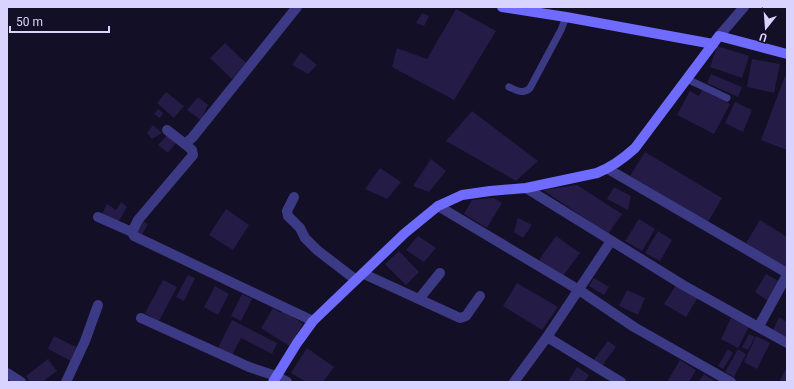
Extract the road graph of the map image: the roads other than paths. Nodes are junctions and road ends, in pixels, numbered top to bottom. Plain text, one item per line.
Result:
1 (297, 7) edge
2 (502, 7) edge
3 (744, 7) edge
4 (566, 17) junction
5 (719, 36) junction
6 (712, 44) junction
7 (787, 54) edge
8 (687, 79) junction
9 (509, 87) dead end
10 (727, 98) dead end
11 (167, 130) dead end
12 (185, 144) junction
13 (608, 169) junction
14 (526, 188) junction
15 (294, 197) dead end
16 (438, 206) junction
17 (98, 217) dead end
18 (132, 232) junction
19 (611, 241) junction
20 (440, 273) dead end
21 (787, 274) edge
22 (360, 277) junction
23 (579, 290) junction
24 (480, 296) dead end
25 (419, 298) junction
26 (98, 304) dead end
27 (141, 318) dead end
28 (314, 321) junction
29 (759, 326) junction
30 (547, 337) junction
31 (787, 343) edge
32 (7, 373) edge
33 (274, 379) edge
34 (21, 382) edge
35 (66, 382) edge
36 (287, 382) edge
37 (514, 382) edge
38 (621, 382) edge
39 (731, 382) edge

1 - 12 street
2 - 4 street
3 - 5 street
4 - 6 street
4 - 9 lane
5 - 6 street
5 - 7 street
6 - 8 street
8 - 10 lane
8 - 13 street
11 - 12 street
12 - 18 street
13 - 14 street
13 - 21 street
14 - 16 street
14 - 19 street
15 - 22 street
16 - 22 street
16 - 23 street
17 - 18 street
18 - 28 street
19 - 23 street
19 - 29 street
20 - 25 street
21 - 29 street
22 - 25 street
22 - 28 street
23 - 30 street
23 - 39 street
24 - 25 street
26 - 35 street
27 - 33 street
28 - 33 street
29 - 31 street
30 - 37 street
30 - 38 street
32 - 34 street
33 - 36 street

